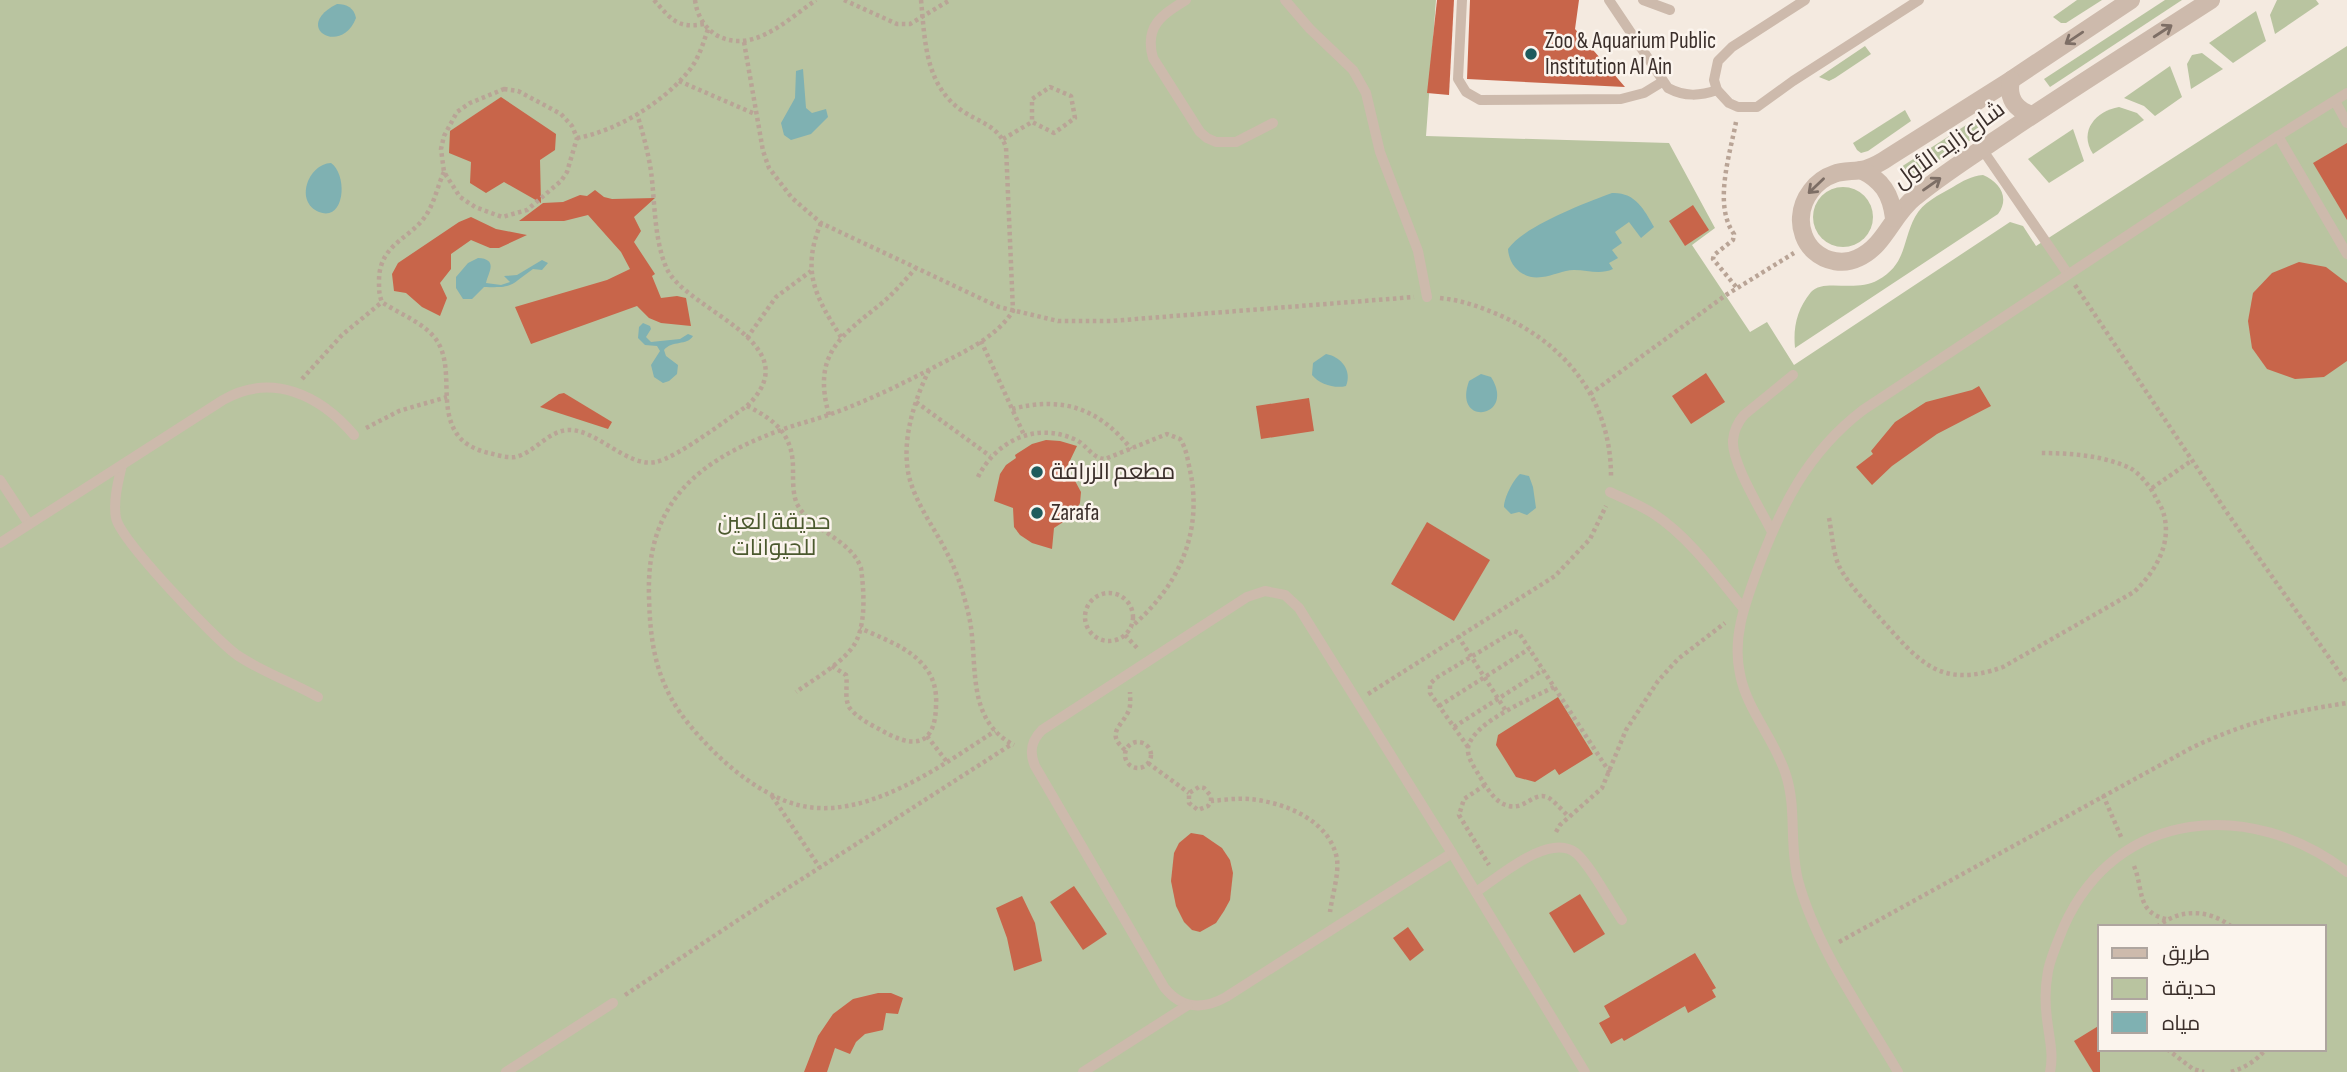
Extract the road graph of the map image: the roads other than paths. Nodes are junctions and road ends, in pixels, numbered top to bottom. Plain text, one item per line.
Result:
1 (1186, 0) edge
2 (1285, 0) edge
3 (1462, 0) edge
4 (1609, 0) edge
5 (1643, 0) edge
6 (1805, 0) edge
7 (1919, 0) edge
8 (2211, 0) edge
9 (2123, 3) edge
10 (1670, 10) dead end
11 (2011, 80) junction
12 (1662, 82) junction
13 (1717, 90) junction
14 (2347, 93) edge
15 (2335, 101) junction
16 (2032, 115) junction
17 (1273, 123) dead end
18 (2347, 123) edge
19 (2278, 136) junction
20 (1982, 149) junction
21 (1861, 170) junction
22 (1894, 218) junction
23 (2347, 254) edge
24 (2068, 274) junction
25 (1427, 297) road end
26 (1793, 375) dead end
27 (354, 435) road end
28 (122, 465) junction
29 (0, 480) edge
30 (1610, 492) road end
31 (29, 524) junction
32 (1772, 531) junction
33 (0, 542) edge
34 (1742, 612) junction
35 (318, 696) dead end
36 (1452, 853) junction
37 (2347, 872) edge
38 (1476, 892) junction
39 (1622, 920) dead end
40 (613, 1003) road end
41 (1188, 1005) junction
42 (506, 1072) edge
43 (1083, 1072) edge
44 (1585, 1072) edge
45 (1898, 1072) edge
46 (2050, 1072) edge

1 - 17 lane
2 - 25 lane
3 - 12 lane
4 - 12 lane
5 - 10 lane
6 - 13 lane
7 - 13 lane
16 -> 8 street, شارع زايد الأول
9 -> 11 street, شارع زايد الأول
11 - 16 street
11 - 21 street, شارع زايد الأول
12 - 13 lane
14 - 15 lane
15 - 18 lane
15 - 19 lane
16 - 20 street, شارع زايد الأول
19 - 23 lane
19 - 24 lane
22 -> 20 street, شارع زايد الأول
20 - 24 lane
21 - 22 street
21 -> 22 street, شارع زايد الأول
24 - 32 lane
26 - 32 lane
27 - 28 lane
28 - 31 lane
28 - 35 lane
29 - 31 lane
30 - 34 lane
31 - 33 lane
32 - 34 lane
34 - 45 lane
36 - 38 lane
36 - 41 lane
36 - 41 lane
37 - 46 lane
38 - 39 lane
38 - 44 lane
40 - 42 lane
41 - 43 lane

